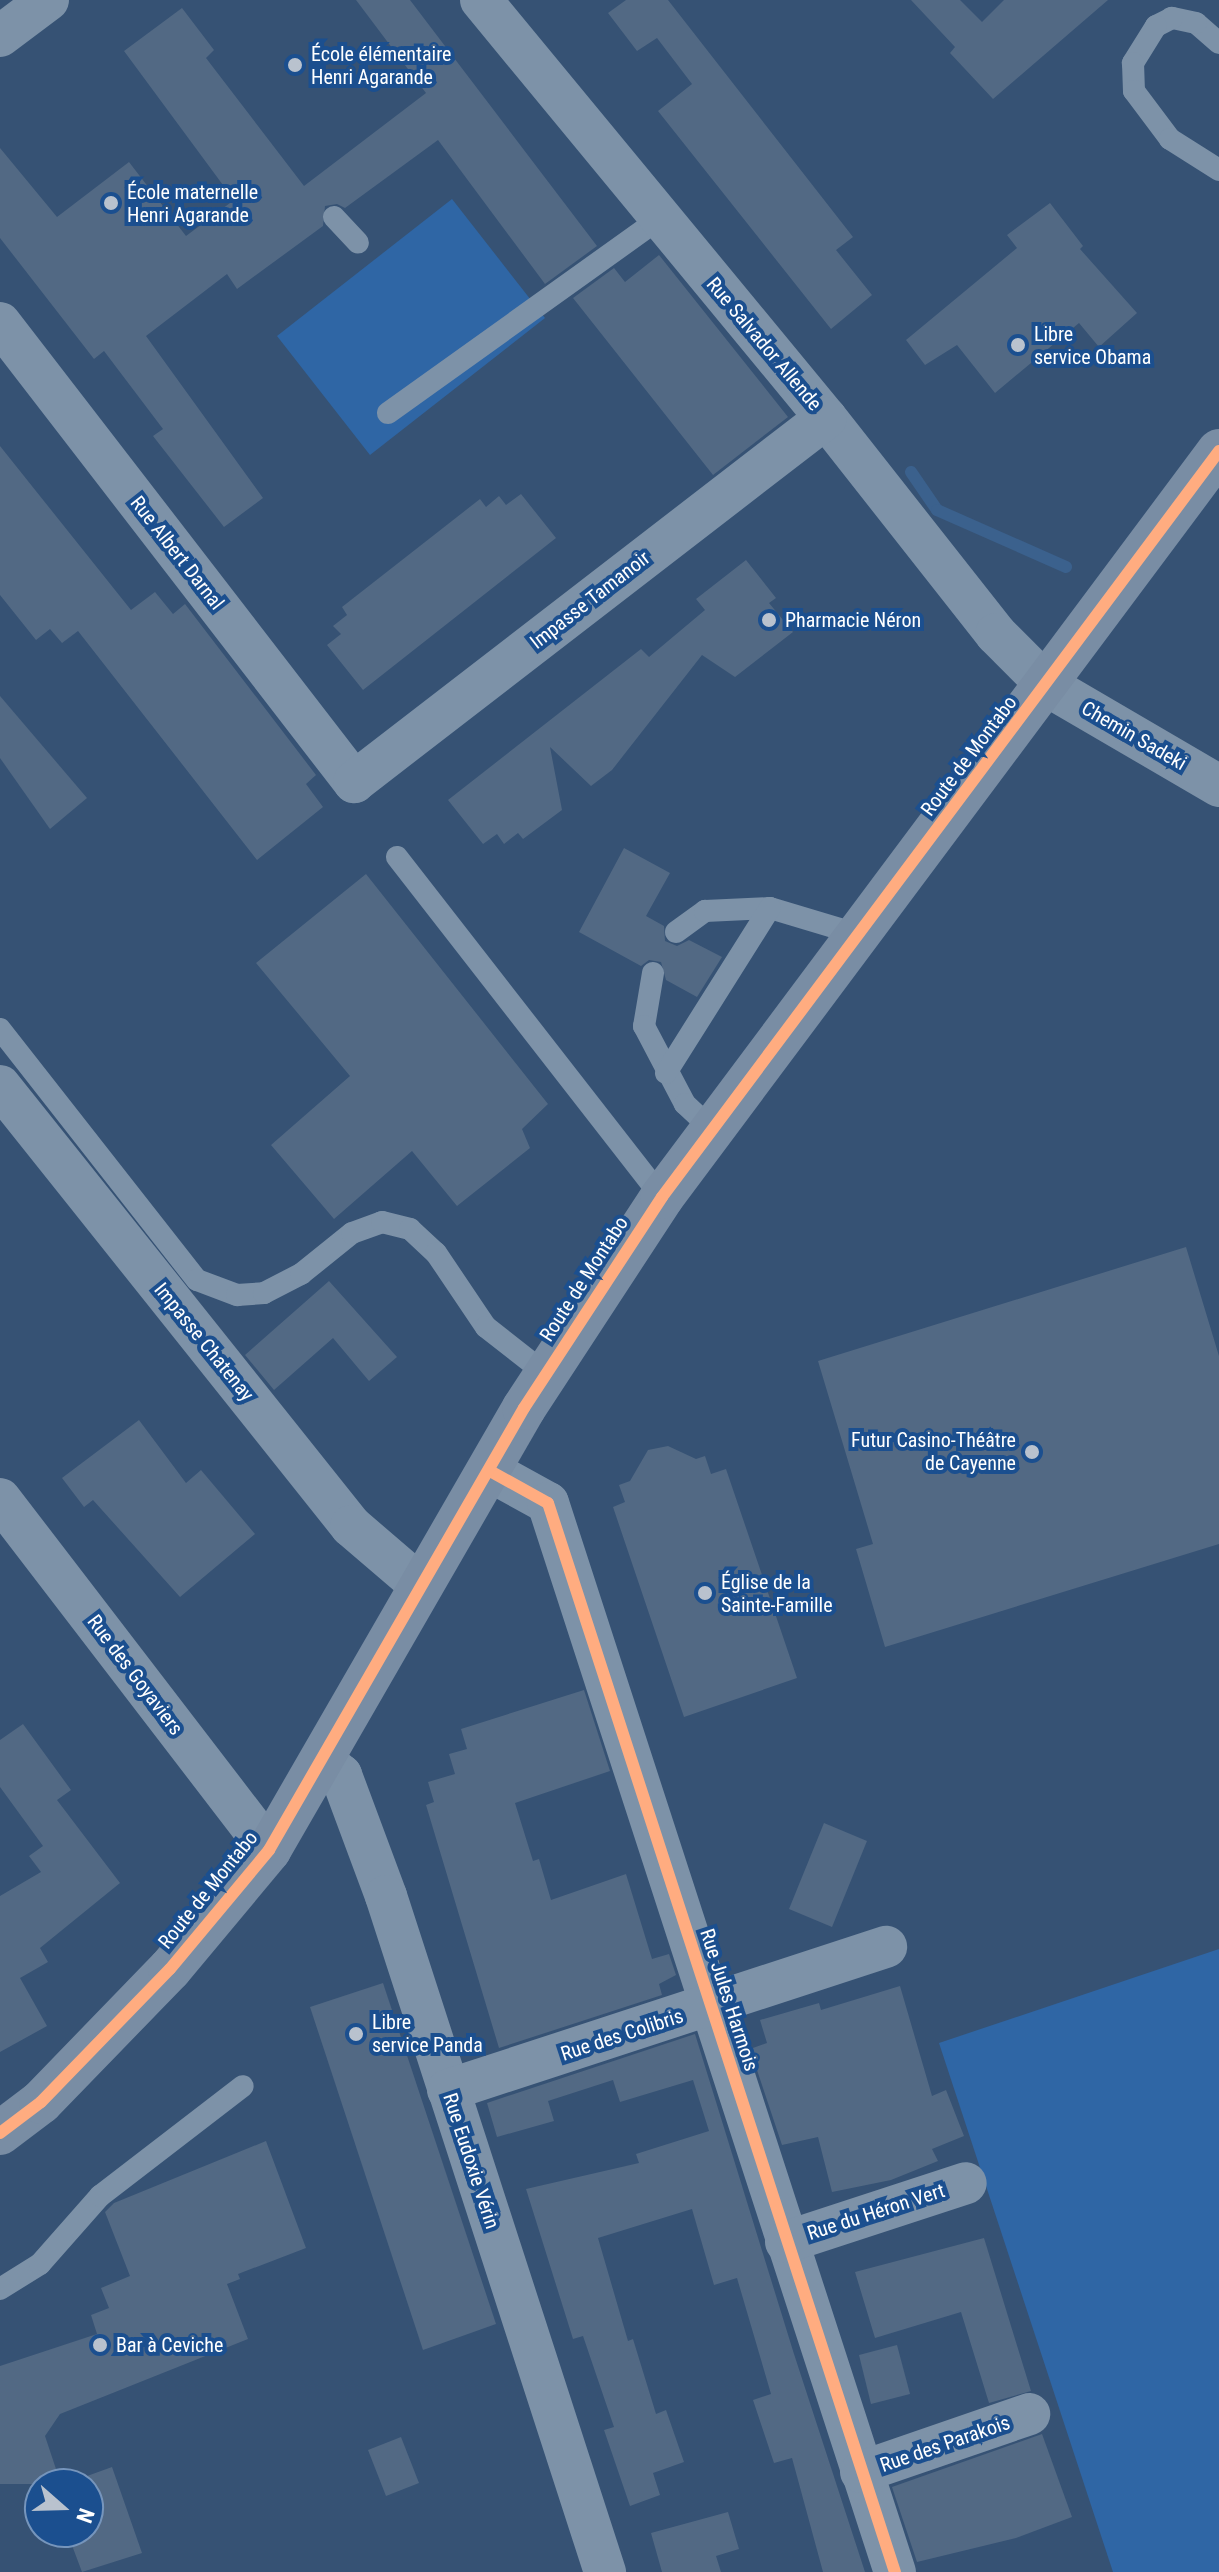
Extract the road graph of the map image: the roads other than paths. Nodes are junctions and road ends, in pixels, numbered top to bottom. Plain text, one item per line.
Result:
1 (48, 0) edge
2 (481, 0) edge
3 (0, 36) edge
4 (1219, 43) edge
5 (1219, 170) edge
6 (334, 217) dead end
7 (659, 219) junction
8 (358, 243) dead end
9 (0, 323) edge
10 (388, 413) dead end
11 (826, 418) junction
12 (1219, 451) edge
13 (1048, 686) junction
14 (354, 782) joint
15 (1219, 786) edge
16 (397, 857) dead end
17 (770, 908) junction
18 (676, 932) dead end
19 (860, 935) junction
20 (653, 973) dead end
21 (0, 1029) edge
22 (666, 1073) junction
23 (0, 1086) edge
24 (712, 1129) junction
25 (662, 1197) junction
26 (546, 1374) junction
27 (490, 1471) junction
28 (0, 1499) edge
29 (421, 1586) junction
30 (321, 1759) junction
31 (269, 1850) junction
32 (886, 1947) dead end
33 (710, 2007) junction
34 (243, 2086) dead end
35 (448, 2090) junction
36 (0, 2133) edge
37 (966, 2183) dead end
38 (786, 2242) junction
39 (0, 2289) edge
40 (1029, 2414) dead end
41 (861, 2472) junction
42 (605, 2572) edge
43 (895, 2572) edge

1 - 3 street
2 - 7 street, Rue Salvador Allende
4 - 5 lane
6 - 8 lane
7 - 10 lane
7 - 11 street, Rue Salvador Allende
9 - 14 street, Rue Albert Darnal
11 - 13 street, Rue Salvador Allende
11 - 14 street, Impasse Tamanoir
12 - 13 main road, Route de Montabo
13 - 15 street, Chemin Sadeki
13 - 19 main road, Route de Montabo
16 - 25 lane
17 - 18 lane
17 - 19 lane
17 - 22 lane
19 - 24 main road, Route de Montabo
20 - 22 lane
21 - 26 lane
22 - 24 lane
23 - 29 street, Impasse Chatenay
24 - 25 main road, Route de Montabo
25 - 26 main road, Route de Montabo
26 - 27 main road, Route de Montabo
27 - 29 main road, Route de Montabo
27 - 33 street, Rue Jules Harmois
28 - 31 street, Rue des Goyaviers
29 - 30 main road, Route de Montabo
30 - 31 main road, Route de Montabo
30 - 35 street, Rue Eudoxie Vérin
31 - 36 main road, Route de Montabo
32 - 33 street, Rue des Colibris
33 - 35 street, Rue des Colibris
33 - 38 street, Rue Jules Harmois
34 - 39 lane
35 - 42 street, Rue Eudoxie Vérin
37 - 38 street, Rue du Héron Vert
38 - 41 street, Rue Jules Harmois
40 - 41 street, Rue des Parakois
41 - 43 street, Rue Jules Harmois

